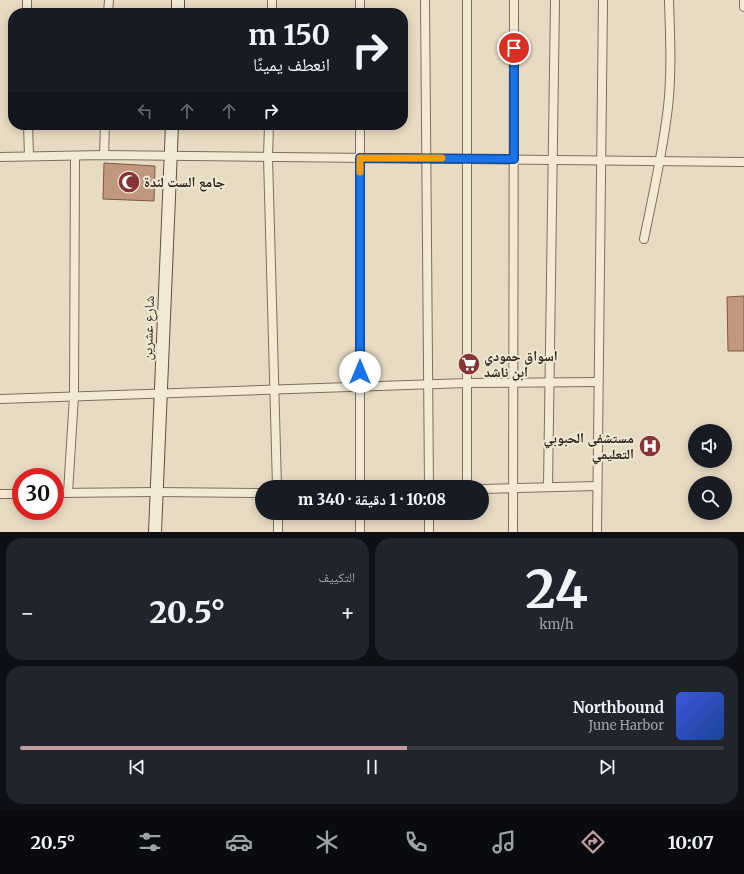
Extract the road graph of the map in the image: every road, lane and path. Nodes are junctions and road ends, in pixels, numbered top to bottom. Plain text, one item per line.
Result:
1 (425, 0) edge
2 (467, 0) edge
3 (514, 0) edge
4 (555, 0) edge
5 (603, 0) edge
6 (669, 0) edge
7 (744, 0) edge
8 (744, 7) edge
9 (28, 130) edge
10 (105, 130) edge
11 (172, 130) edge
12 (269, 130) edge
13 (360, 130) edge
14 (104, 155) junction
15 (29, 156) junction
16 (75, 156) junction
17 (171, 156) junction
18 (0, 157) edge
19 (268, 157) junction
20 (360, 158) junction
21 (426, 158) junction
22 (467, 158) junction
23 (514, 159) junction
24 (553, 160) junction
25 (601, 160) junction
26 (660, 161) junction
27 (744, 162) edge
28 (644, 239) dead end
29 (513, 382) junction
30 (550, 382) junction
31 (598, 382) junction
32 (467, 383) junction
33 (428, 384) junction
34 (360, 387) junction
35 (274, 389) junction
36 (161, 394) junction
37 (74, 396) junction
38 (0, 399) edge
39 (277, 480) edge
40 (360, 480) edge
41 (429, 480) edge
42 (467, 480) edge
43 (597, 486) junction
44 (548, 487) junction
45 (513, 488) junction
46 (489, 489) edge
47 (157, 492) junction
48 (64, 493) edge
49 (68, 493) junction
50 (0, 494) edge
51 (12, 494) edge
52 (255, 494) edge
53 (278, 520) edge
54 (360, 520) edge
55 (429, 520) edge
56 (155, 532) edge
57 (278, 532) edge
58 (360, 532) edge
59 (429, 532) edge
60 (513, 532) edge
61 (597, 532) edge

1 - 21 street
2 - 22 street
3 - 23 street
4 - 24 street
5 - 25 street
6 - 26 street
7 - 8 street
9 - 15 street
10 - 14 street
11 - 17 street, شارع عشرين
12 - 19 street
13 - 20 street
14 - 16 street
14 - 17 street
15 - 16 street
15 - 18 street
16 - 37 street
17 - 19 street
17 - 36 street, شارع عشرين
19 - 20 street
19 - 35 street
20 - 21 street
20 - 34 street
21 - 22 street
21 - 33 street
22 - 23 street
22 - 32 street
23 - 24 street
23 - 29 street
24 - 25 street
24 - 30 street
25 - 26 street
25 - 31 street
26 - 27 street
26 - 28 street
29 - 30 street
29 - 32 street
29 - 45 street
30 - 31 street
30 - 44 street
31 - 43 street
32 - 33 street
32 - 42 street
33 - 34 street
33 - 41 street
34 - 35 street
34 - 40 street
35 - 36 street
35 - 39 street
36 - 37 street
36 - 47 street, شارع عشرين
37 - 38 street
37 - 49 street
43 - 44 street
43 - 61 street
44 - 45 street
45 - 46 street
45 - 60 street
47 - 49 street
47 - 52 street
47 - 56 street, شارع عشرين
48 - 49 street
50 - 51 street
53 - 57 street
54 - 58 street
55 - 59 street

